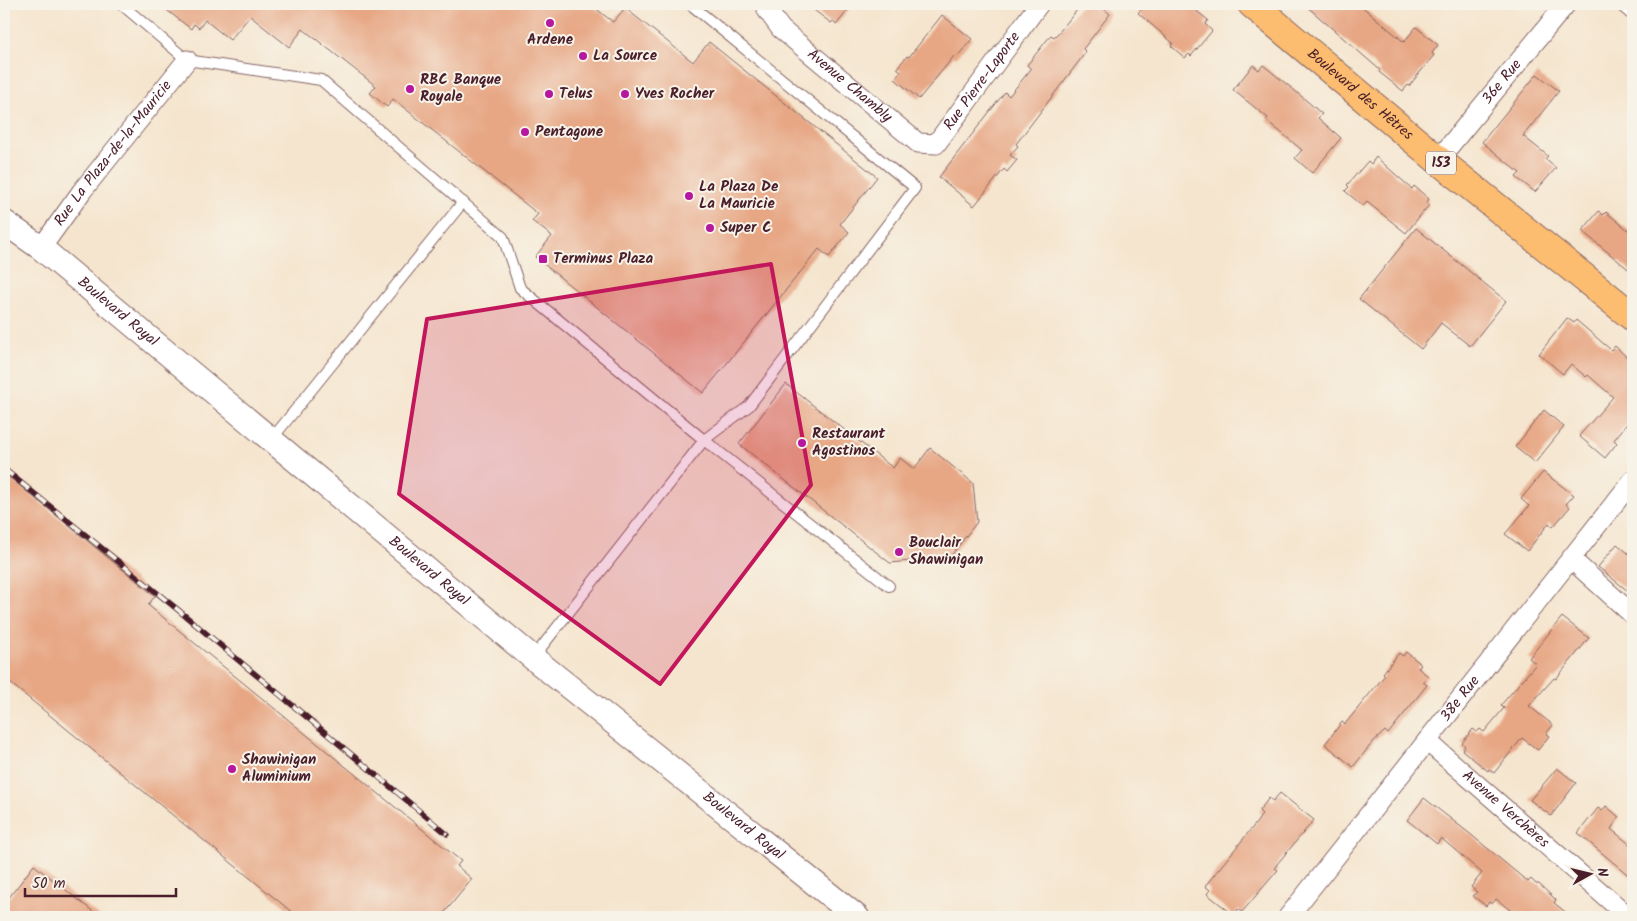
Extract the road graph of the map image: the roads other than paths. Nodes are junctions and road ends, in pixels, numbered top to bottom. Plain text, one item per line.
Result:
1 (121, 4) edge
2 (690, 4) edge
3 (769, 4) edge
4 (1039, 4) edge
5 (1252, 4) edge
6 (1566, 4) edge
7 (1626, 4) edge
8 (1633, 10) edge
9 (187, 60) junction
10 (918, 143) joint
11 (1438, 160) junction
12 (463, 202) junction
13 (4, 222) edge
14 (41, 248) junction
15 (1633, 317) edge
16 (271, 440) junction
17 (704, 440) junction
18 (1633, 480) edge
19 (1571, 559) junction
20 (889, 586) dead end
21 (1633, 615) edge
22 (533, 658) junction
23 (1428, 741) junction
24 (857, 917) edge
25 (1288, 917) edge
26 (1629, 917) edge

1 - 9 lane
2 - 17 lane
3 - 10 street, Avenue Chambly
4 - 10 street, Rue Pierre-Laporte
5 - 11 main road, Boulevard des Hêtres / 153
6 - 11 street, 36e Rue
7 - 8 street
9 - 12 lane
9 - 14 street, Rue La Plaza-de-la-Mauricie
11 - 15 main road, Boulevard des Hêtres / 153
12 - 16 lane
12 - 17 lane
13 - 14 street, Boulevard Royal
14 - 16 street, Boulevard Royal
16 - 22 street, Boulevard Royal
17 - 20 lane
17 - 22 lane
18 - 19 street, 38e Rue
19 - 21 street
19 - 23 street, 38e Rue
22 - 24 street, Boulevard Royal
23 - 25 street, 38e Rue
23 - 26 street, Avenue Verchères

